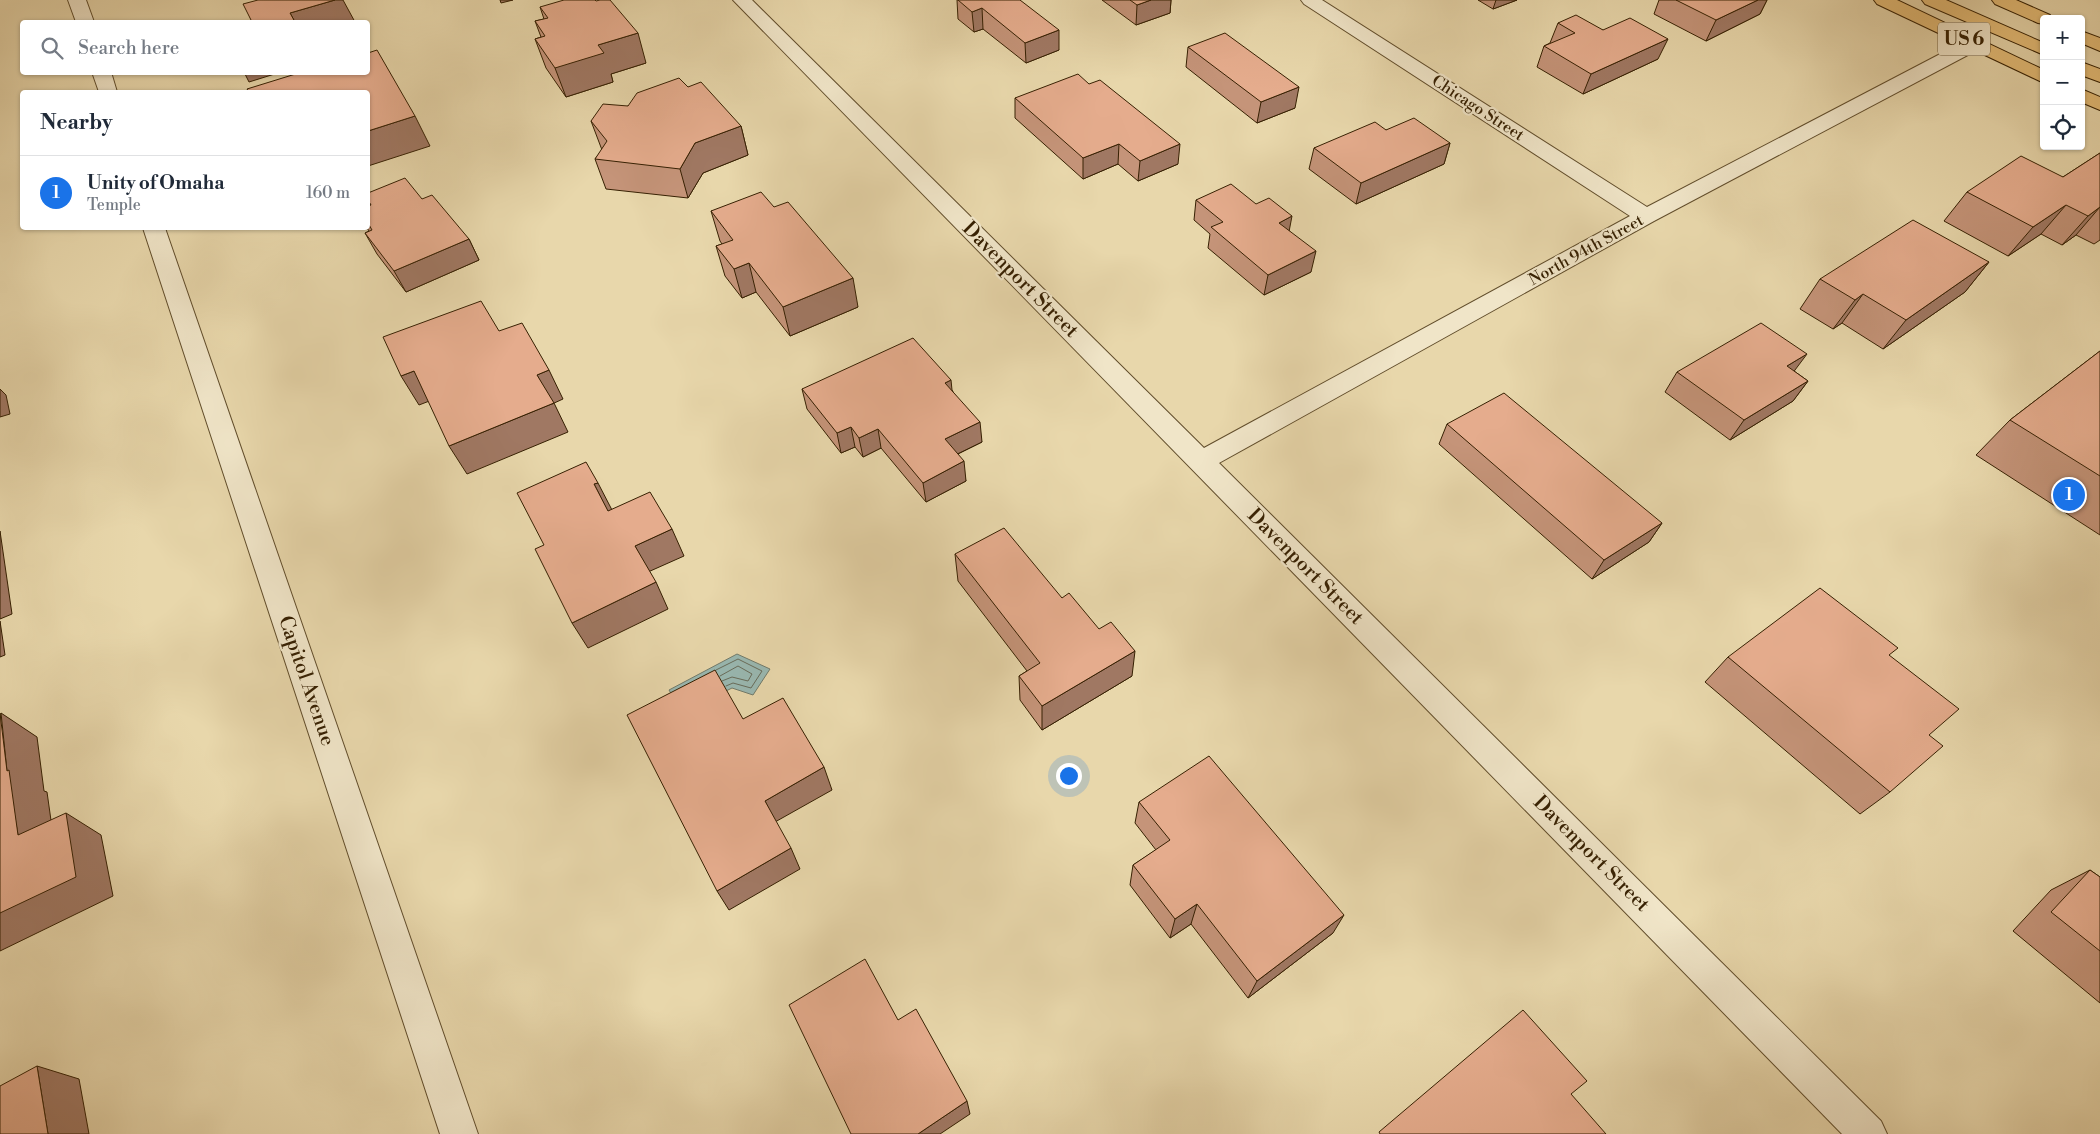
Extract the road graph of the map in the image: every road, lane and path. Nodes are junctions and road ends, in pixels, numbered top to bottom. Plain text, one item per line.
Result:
1 (77, 0) edge
2 (742, 0) edge
3 (1310, 0) edge
4 (1884, 0) edge
5 (1931, 0) edge
6 (2001, 0) edge
7 (2040, 17) edge
8 (84, 20) edge
9 (2085, 38) edge
10 (1974, 44) junction
11 (2100, 45) edge
12 (2040, 48) edge
13 (2085, 70) edge
14 (103, 75) edge
15 (2040, 75) edge
16 (2100, 76) edge
17 (107, 90) edge
18 (2085, 97) edge
19 (2100, 104) edge
20 (1646, 216) junction
21 (155, 230) edge
22 (1200, 462) junction
23 (459, 1134) edge
24 (1868, 1134) edge

1 - 8 street
2 - 22 street, Davenport Street
3 - 20 street, Chicago Street
4 - 10 highway, US 6
5 - 12 highway
6 - 7 highway, US 6
9 - 11 highway
10 - 15 highway, US 6
10 - 20 street, North 94th Street
13 - 16 highway
14 - 17 street
18 - 19 highway
20 - 22 street, North 94th Street
21 - 23 street, Capitol Avenue
22 - 24 street, Davenport Street

